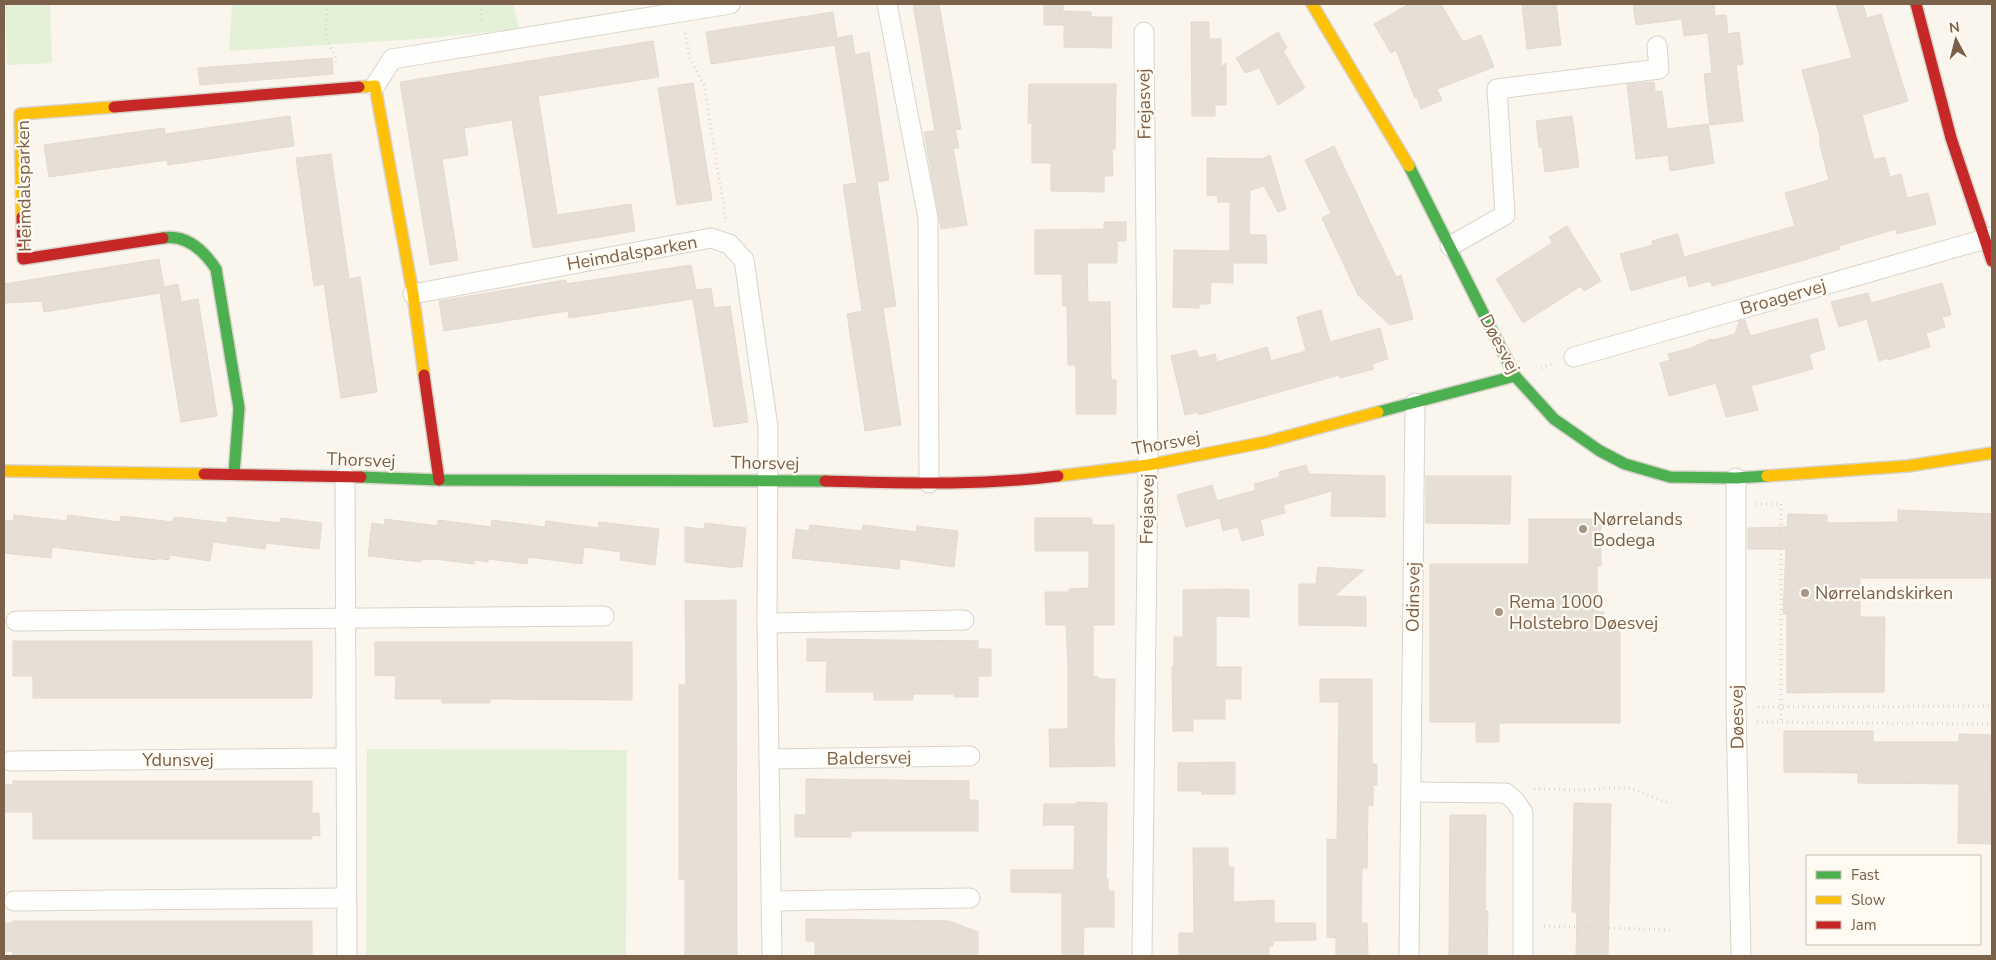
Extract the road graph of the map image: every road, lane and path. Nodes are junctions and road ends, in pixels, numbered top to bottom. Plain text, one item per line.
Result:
1 (327, 4) edge
2 (730, 4) edge
3 (887, 4) edge
4 (1312, 4) edge
5 (1916, 4) edge
6 (681, 12) junction
7 (1144, 32) dead end
8 (1657, 46) dead end
9 (375, 86) junction
10 (337, 89) junction
11 (1989, 238) edge
12 (729, 244) junction
13 (1450, 246) junction
14 (1992, 261) edge
15 (413, 294) junction
16 (1574, 357) joint
17 (1515, 376) junction
18 (1416, 402) junction
19 (1992, 453) edge
20 (1148, 465) junction
21 (4, 471) edge
22 (234, 474) junction
23 (345, 476) junction
24 (1736, 478) junction
25 (439, 480) junction
26 (768, 480) junction
27 (929, 483) junction
28 (1735, 504) junction
29 (604, 616) dead end
30 (345, 618) junction
31 (964, 620) dead end
32 (16, 621) dead end
33 (767, 622) junction
34 (1992, 706) edge
35 (1781, 707) junction
36 (1736, 714) junction
37 (1781, 722) junction
38 (1992, 724) edge
39 (970, 756) dead end
40 (345, 758) junction
41 (769, 759) junction
42 (11, 761) dead end
43 (1411, 792) junction
44 (1516, 802) junction
45 (1671, 804) dead end
46 (346, 898) junction
47 (970, 898) dead end
48 (14, 900) dead end
49 (771, 901) junction
50 (1523, 926) junction
51 (1671, 930) dead end
52 (346, 956) edge
53 (772, 956) edge
54 (1142, 956) edge
55 (1409, 956) edge
56 (1523, 956) edge
57 (1742, 956) edge

1 - 10 path
2 - 6 street
3 - 27 street
4 - 13 street, Døesvej
5 - 11 street
6 - 9 street
6 - 12 path
7 - 20 street, Frejasvej
8 - 13 street
9 - 10 street, Heimdalsparken
9 - 15 street
10 - 22 street, Heimdalsparken
11 - 14 street
11 - 16 street, Broagervej
12 - 15 street, Heimdalsparken
12 - 26 street
13 - 17 street, Døesvej
15 - 25 street
16 - 17 path
17 - 18 street, Thorsvej
17 - 24 street, Døesvej
18 - 20 street, Thorsvej
18 - 43 street, Odinsvej
19 - 24 street, Døesvej
20 - 27 street, Thorsvej
20 - 54 street, Frejasvej
21 - 22 street, Thorsvej
22 - 23 street, Thorsvej
23 - 25 street, Thorsvej
23 - 30 street
24 - 28 street, Døesvej
25 - 26 street, Thorsvej
26 - 27 street, Thorsvej
26 - 33 street
28 - 35 path
28 - 36 street, Døesvej
29 - 30 street
30 - 32 street
30 - 40 street
31 - 33 street
33 - 41 street
34 - 35 path
35 - 36 path
35 - 37 path
36 - 37 path
36 - 57 street, Døesvej
37 - 38 path
39 - 41 street, Baldersvej
40 - 42 street, Ydunsvej
40 - 46 street
41 - 49 street
43 - 44 street
43 - 55 street, Odinsvej
44 - 45 path
44 - 50 street
46 - 48 street
46 - 52 street
47 - 49 street
49 - 53 street
50 - 51 path
50 - 56 street

